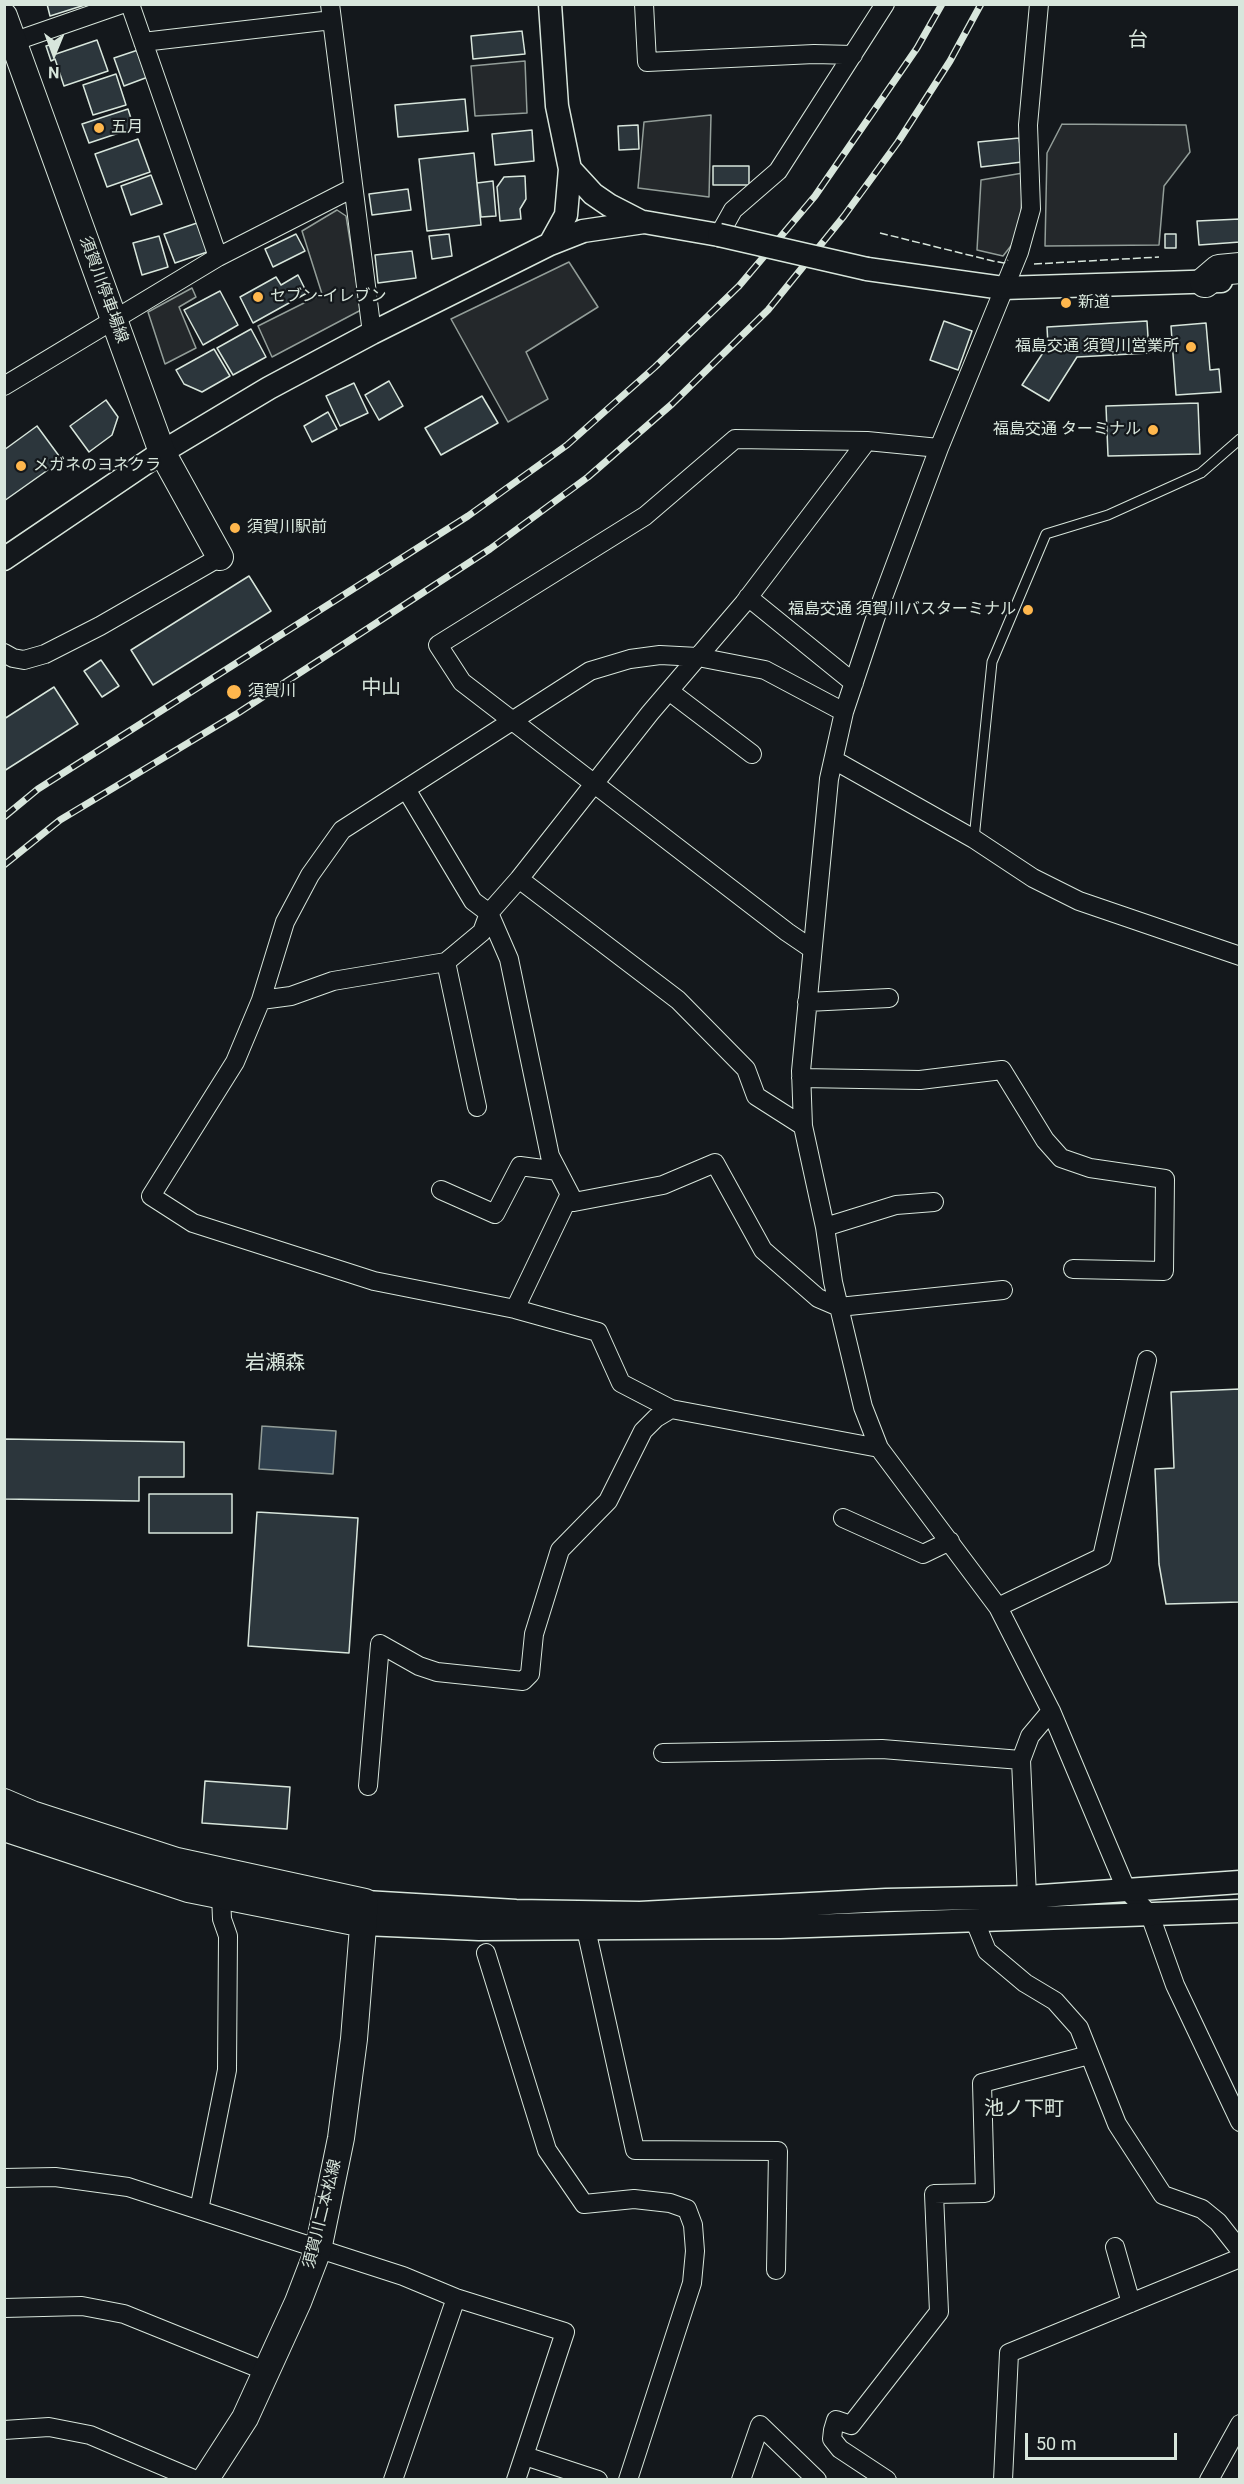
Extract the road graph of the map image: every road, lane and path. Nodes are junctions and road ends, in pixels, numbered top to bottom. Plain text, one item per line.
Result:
1 (122, 4) edge
2 (130, 4) edge
3 (550, 4) edge
4 (644, 4) edge
5 (885, 4) edge
6 (1039, 4) edge
7 (331, 12) edge
8 (4, 16) edge
9 (143, 42) junction
10 (9, 43) edge
11 (853, 55) junction
12 (570, 169) junction
13 (353, 188) junction
14 (644, 222) junction
15 (719, 235) junction
16 (549, 244) junction
17 (218, 256) junction
18 (1239, 268) edge
19 (1239, 280) edge
20 (1205, 282) junction
21 (1003, 288) junction
22 (113, 318) junction
23 (372, 333) junction
24 (4, 386) edge
25 (1239, 439) edge
26 (867, 441) junction
27 (939, 448) junction
28 (162, 452) junction
29 (220, 556) joint
30 (4, 559) edge
31 (748, 597) junction
32 (4, 653) edge
33 (698, 657) junction
34 (854, 682) junction
35 (669, 691) junction
36 (844, 712) junction
37 (512, 720) junction
38 (752, 754) dead end
39 (834, 760) junction
40 (594, 783) junction
41 (406, 789) junction
42 (974, 839) junction
43 (519, 879) junction
44 (489, 913) junction
45 (812, 949) junction
46 (1239, 956) edge
47 (446, 962) junction
48 (889, 998) dead end
49 (261, 1000) junction
50 (807, 1002) junction
51 (801, 1078) junction
52 (477, 1107) dead end
53 (803, 1126) junction
54 (558, 1171) junction
55 (441, 1190) dead end
56 (570, 1194) junction
57 (934, 1202) dead end
58 (825, 1227) junction
59 (1073, 1269) dead end
60 (1003, 1290) dead end
61 (839, 1307) junction
62 (515, 1308) junction
63 (1147, 1360) dead end
64 (671, 1409) junction
65 (879, 1448) junction
66 (843, 1518) dead end
67 (950, 1540) junction
68 (998, 1607) junction
69 (1050, 1711) junction
70 (663, 1753) dead end
71 (1021, 1760) junction
72 (368, 1786) dead end
73 (4, 1802) edge
74 (4, 1828) edge
75 (1239, 1882) edge
76 (1126, 1889) junction
77 (1239, 1894) edge
78 (221, 1896) junction
79 (1027, 1897) junction
80 (1239, 1911) edge
81 (364, 1913) junction
82 (1150, 1915) junction
83 (974, 1919) junction
84 (586, 1929) junction
85 (486, 1953) dead end
86 (1089, 2055) junction
87 (1239, 2122) edge
88 (4, 2178) edge
89 (199, 2210) junction
90 (1115, 2247) dead end
91 (318, 2250) junction
92 (1239, 2250) edge
93 (1239, 2258) edge
94 (776, 2270) dead end
95 (456, 2298) junction
96 (1131, 2303) junction
97 (4, 2308) edge
98 (268, 2372) junction
99 (1239, 2424) edge
100 (4, 2430) edge
101 (525, 2456) junction
102 (196, 2480) edge
103 (205, 2480) edge
104 (393, 2480) edge
105 (516, 2480) edge
106 (598, 2480) edge
107 (628, 2480) edge
108 (741, 2480) edge
109 (817, 2480) edge
110 (887, 2480) edge
111 (1003, 2480) edge
112 (1209, 2480) edge

1 - 10 street
2 - 9 street
3 - 12 street
4 - 11 street
5 - 11 street
6 - 21 street
7 - 9 street
7 - 13 street
8 - 10 main road, 須賀川停車場線
9 - 17 street
10 - 22 main road, 須賀川停車場線
11 - 15 street
12 - 14 street
12 - 16 street
13 - 17 street
13 - 23 street
14 - 15 street
14 - 16 street
15 - 21 street, bridge
16 - 23 street
17 - 22 street
18 - 20 highway
19 - 20 street
20 - 21 street
21 - 27 street
22 - 24 street
22 - 28 main road, 須賀川停車場線
23 - 28 street
25 - 42 lane
26 - 27 street
26 - 31 street
26 - 37 street
27 - 34 street
28 - 29 main road, 須賀川停車場線
28 - 30 street
29 - 32 street
31 - 33 street
31 - 34 street
33 - 35 street
33 - 36 street
33 - 37 street
34 - 36 street
35 - 38 street
35 - 40 street
36 - 39 street
37 - 40 street
37 - 41 street
39 - 42 street
39 - 45 street
40 - 43 street
40 - 45 street
41 - 44 street
41 - 49 street
42 - 46 street
43 - 44 street
43 - 53 street
44 - 47 street
44 - 54 street
45 - 50 street
47 - 49 street
47 - 52 street
48 - 50 street
49 - 62 street
50 - 51 street
51 - 53 street
51 - 59 street
53 - 58 street
54 - 55 street
54 - 56 street
56 - 61 street
56 - 62 street
57 - 58 street
58 - 61 street
60 - 61 street
61 - 65 street
62 - 64 street
63 - 68 street
64 - 65 street
64 - 72 street
65 - 67 street
66 - 67 street
67 - 68 street
68 - 69 street
69 - 71 street
69 - 76 street
70 - 71 street
71 - 79 street
73 - 81 main road
74 - 78 main road
75 - 76 street
76 - 77 street
76 - 79 street
76 - 82 street
78 - 81 main road
78 - 89 street
79 - 81 street
80 - 82 street
81 - 84 street
81 - 91 main road, 須賀川二本松線
82 - 83 street
82 - 87 street
83 - 84 street
83 - 86 street
84 - 94 street
85 - 107 street
86 - 92 street
86 - 110 street
88 - 89 street
89 - 91 street
90 - 96 street
91 - 95 street
91 - 98 main road, 須賀川二本松線
93 - 96 street
95 - 101 street
95 - 104 street
96 - 111 street
97 - 98 street
98 - 103 main road, 須賀川二本松線
99 - 112 street
100 - 102 street
101 - 105 street
101 - 106 street
108 - 109 street

